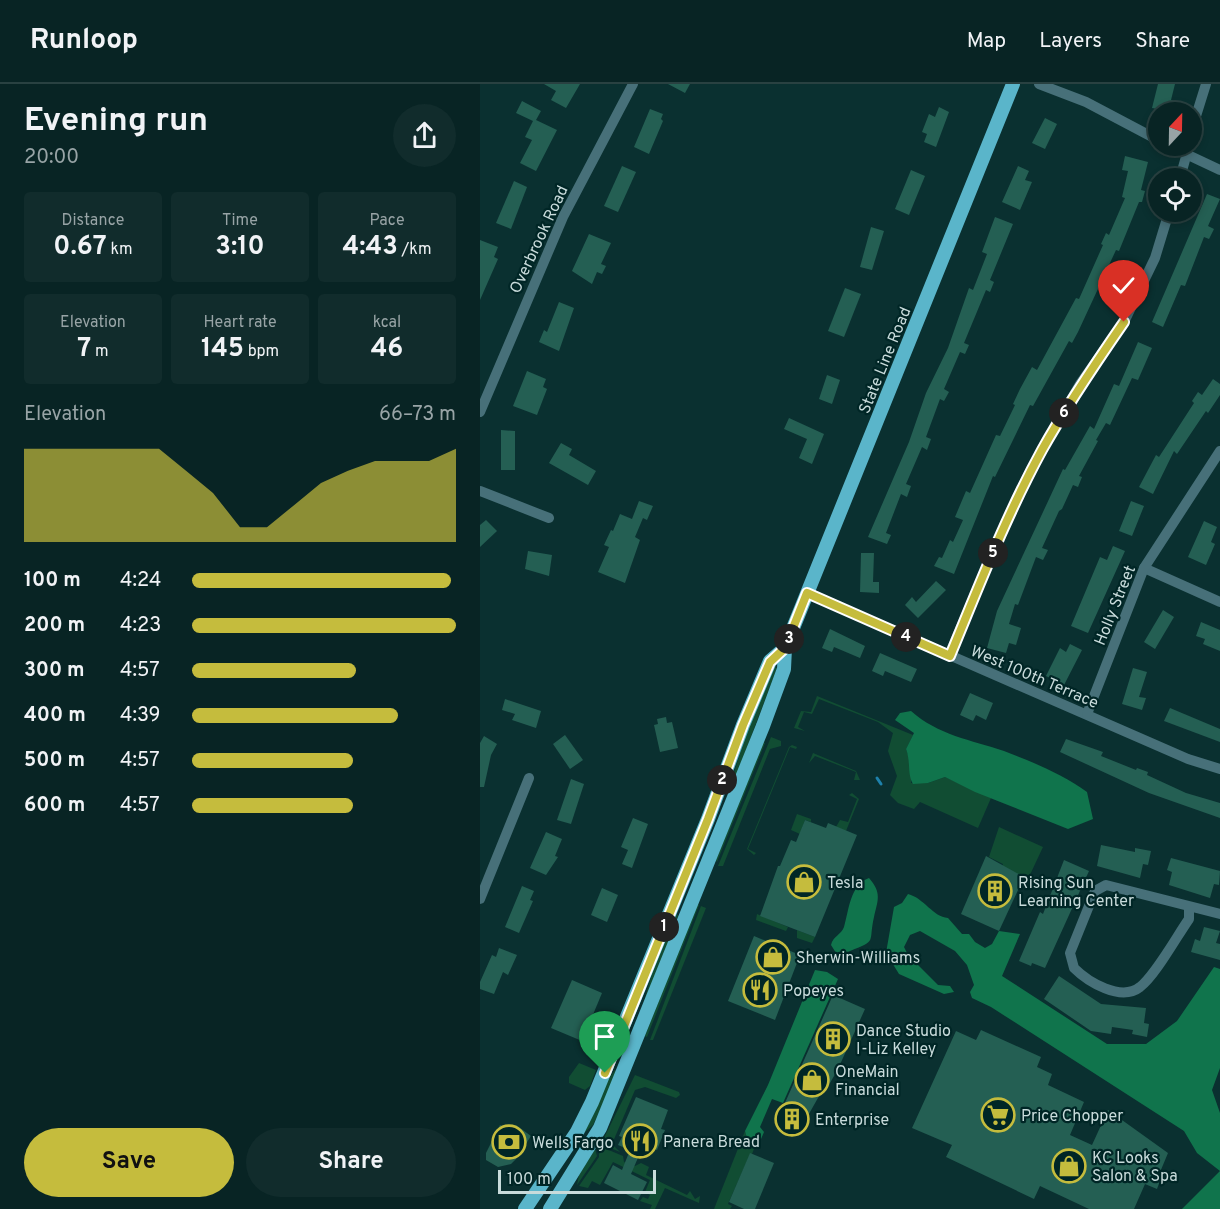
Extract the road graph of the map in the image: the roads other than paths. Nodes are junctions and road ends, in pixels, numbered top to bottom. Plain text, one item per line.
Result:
1 (633, 84) edge
2 (1013, 84) edge
3 (1039, 84) edge
4 (1206, 84) edge
5 (1200, 102) edge
6 (1148, 135) edge
7 (1198, 156) edge
8 (1220, 170) edge
9 (1166, 222) edge
10 (480, 412) edge
11 (1220, 451) edge
12 (480, 491) edge
13 (549, 519) dead end
14 (1144, 568) junction
15 (807, 593) junction
16 (1220, 602) edge
17 (785, 648) junction
18 (950, 656) junction
19 (1087, 714) junction
20 (1220, 769) edge
21 (529, 778) dead end
22 (480, 899) edge
23 (1189, 907) junction
24 (1220, 914) edge
25 (525, 1209) edge
26 (550, 1209) edge

1 - 10 street, Overbrook Road
2 - 15 main road, State Line Road
3 - 6 street
4 - 5 street
7 - 8 street
9 - 18 street
11 - 14 street, Holly Street
12 - 13 street
14 - 16 street
14 - 19 street, Holly Street
15 - 17 main road, State Line Road
15 - 18 street, West 100th Terrace
17 - 25 main road, State Line Road
17 - 26 main road, State Line Road
18 - 19 street, West 100th Terrace
19 - 20 street, West 100th Terrace
21 - 22 street
23 - 23 street
23 - 24 street

